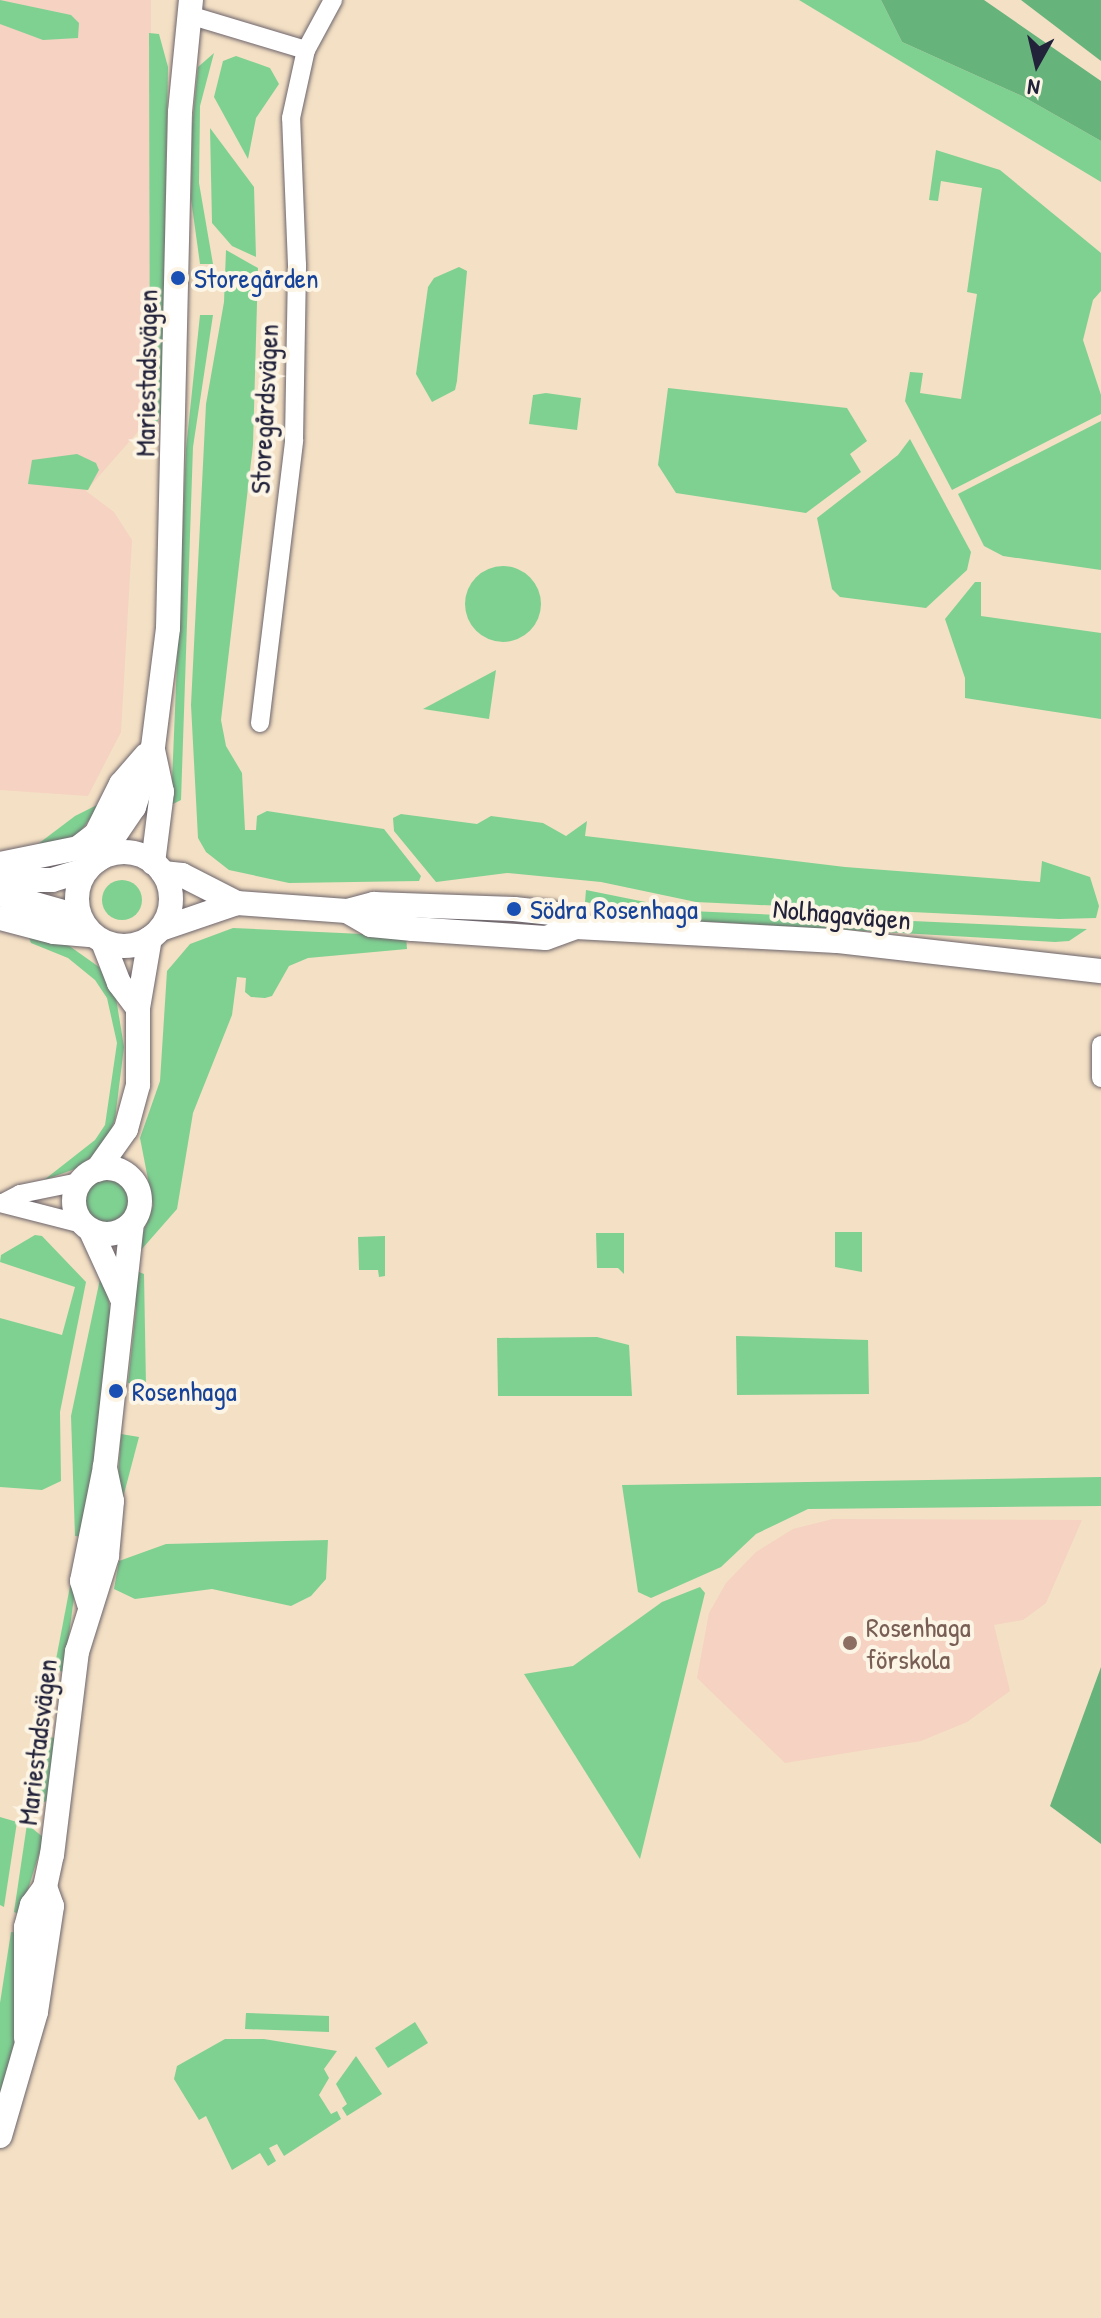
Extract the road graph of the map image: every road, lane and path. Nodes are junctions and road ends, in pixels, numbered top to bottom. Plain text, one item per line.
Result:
1 (333, 0) edge
2 (190, 7) edge
3 (306, 50) junction
4 (260, 723) dead end
5 (153, 747) junction
6 (0, 864) edge
7 (93, 865) junction
8 (158, 868) junction
9 (0, 880) edge
10 (0, 894) edge
11 (237, 903) junction
12 (0, 918) edge
13 (93, 934) junction
14 (155, 934) junction
15 (1101, 971) edge
16 (138, 1008) junction
17 (1101, 1045) edge
18 (1101, 1078) edge
19 (126, 1129) junction
20 (88, 1176) junction
21 (136, 1183) junction
22 (1, 1203) edge
23 (132, 1224) junction
24 (87, 1228) junction
25 (123, 1301) junction
26 (0, 2136) edge

1 - 3 street, Storegårdsvägen
2 - 3 street
2 - 5 street, Mariestadsvägen
3 - 4 street, Storegårdsvägen
5 - 6 street
5 - 7 street, Mariestadsvägen
5 - 8 street, Mariestadsvägen
7 - 8 street
7 - 9 street
7 - 13 street
8 - 11 street, Nolhagavägen
8 - 14 street
10 - 13 street
11 - 14 street, Nolhagavägen
11 - 15 street, Nolhagavägen
12 - 13 street
13 - 14 street
13 - 16 street
14 - 16 street
16 - 19 street
17 - 18 street
19 - 20 street
19 - 21 street
20 - 21 street
20 - 22 street
20 - 24 street
21 - 23 street
22 - 24 street
23 - 24 street
23 - 25 street, Mariestadsvägen
24 - 25 street
25 - 26 street, Mariestadsvägen

